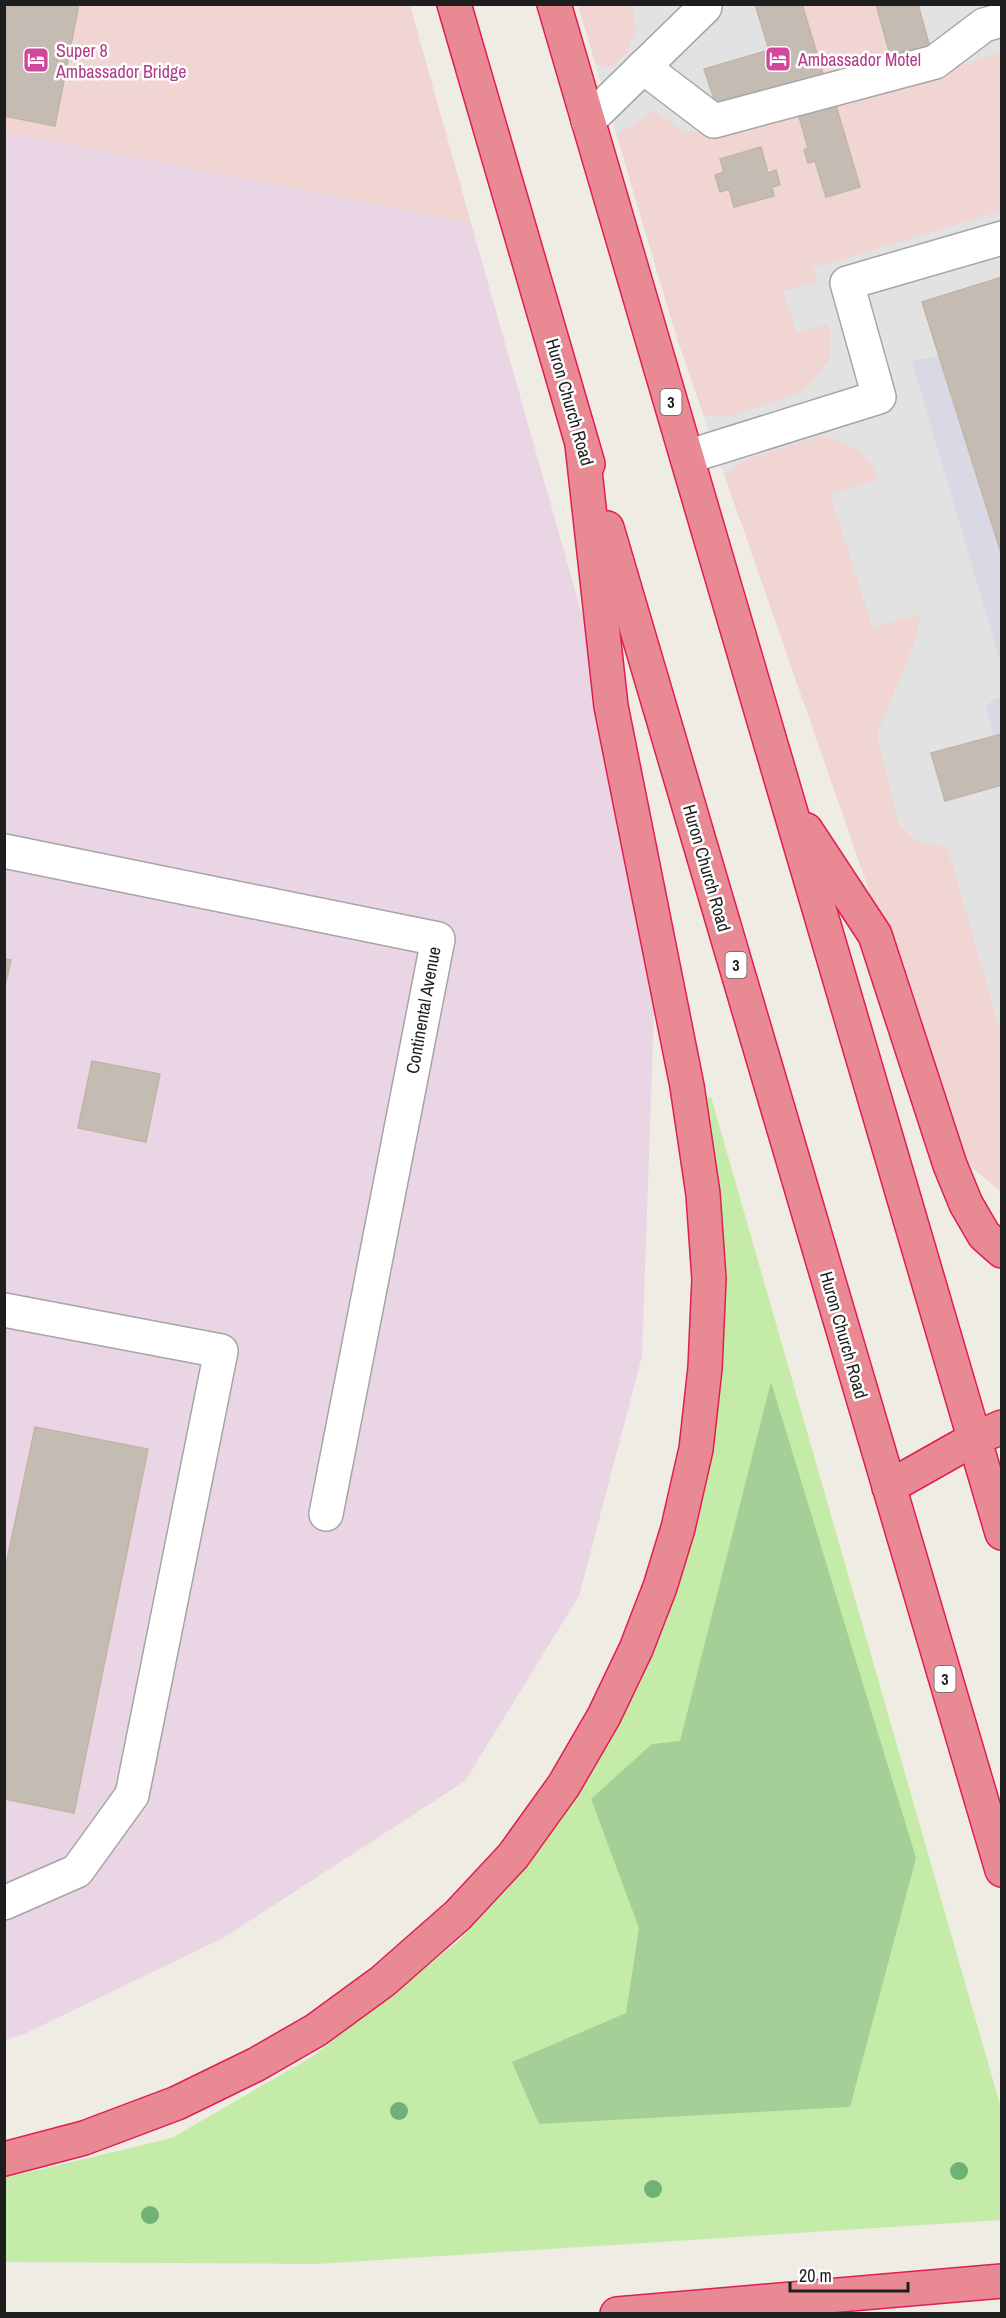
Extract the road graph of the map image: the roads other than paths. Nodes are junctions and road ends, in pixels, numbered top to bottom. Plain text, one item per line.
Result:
1 (454, 4) edge
2 (554, 4) edge
3 (705, 7) dead end
4 (1002, 20) edge
5 (643, 67) junction
6 (588, 121) junction
7 (1002, 238) edge
8 (582, 444) junction
9 (687, 457) junction
10 (786, 800) junction
11 (4, 851) edge
12 (1002, 1251) edge
13 (4, 1310) edge
14 (988, 1433) edge
15 (889, 1487) junction
16 (326, 1514) dead end
17 (1002, 1533) edge
18 (1002, 1870) edge
19 (4, 1903) edge
20 (4, 2159) edge
21 (1002, 2281) edge
22 (617, 2313) edge

1 - 8 highway, Huron Church Road / 3
2 - 6 highway, 3
3 - 5 street
4 - 5 street
5 - 6 street
6 - 9 highway, 3
7 - 9 street
8 - 15 highway, Huron Church Road / 3
8 - 20 highway
9 - 10 highway, 3
10 - 12 highway
10 - 14 highway, 3
11 - 16 street, Continental Avenue
13 - 19 street
14 - 15 highway
14 - 17 highway, 3
15 - 18 highway, Huron Church Road / 3
21 - 22 highway

